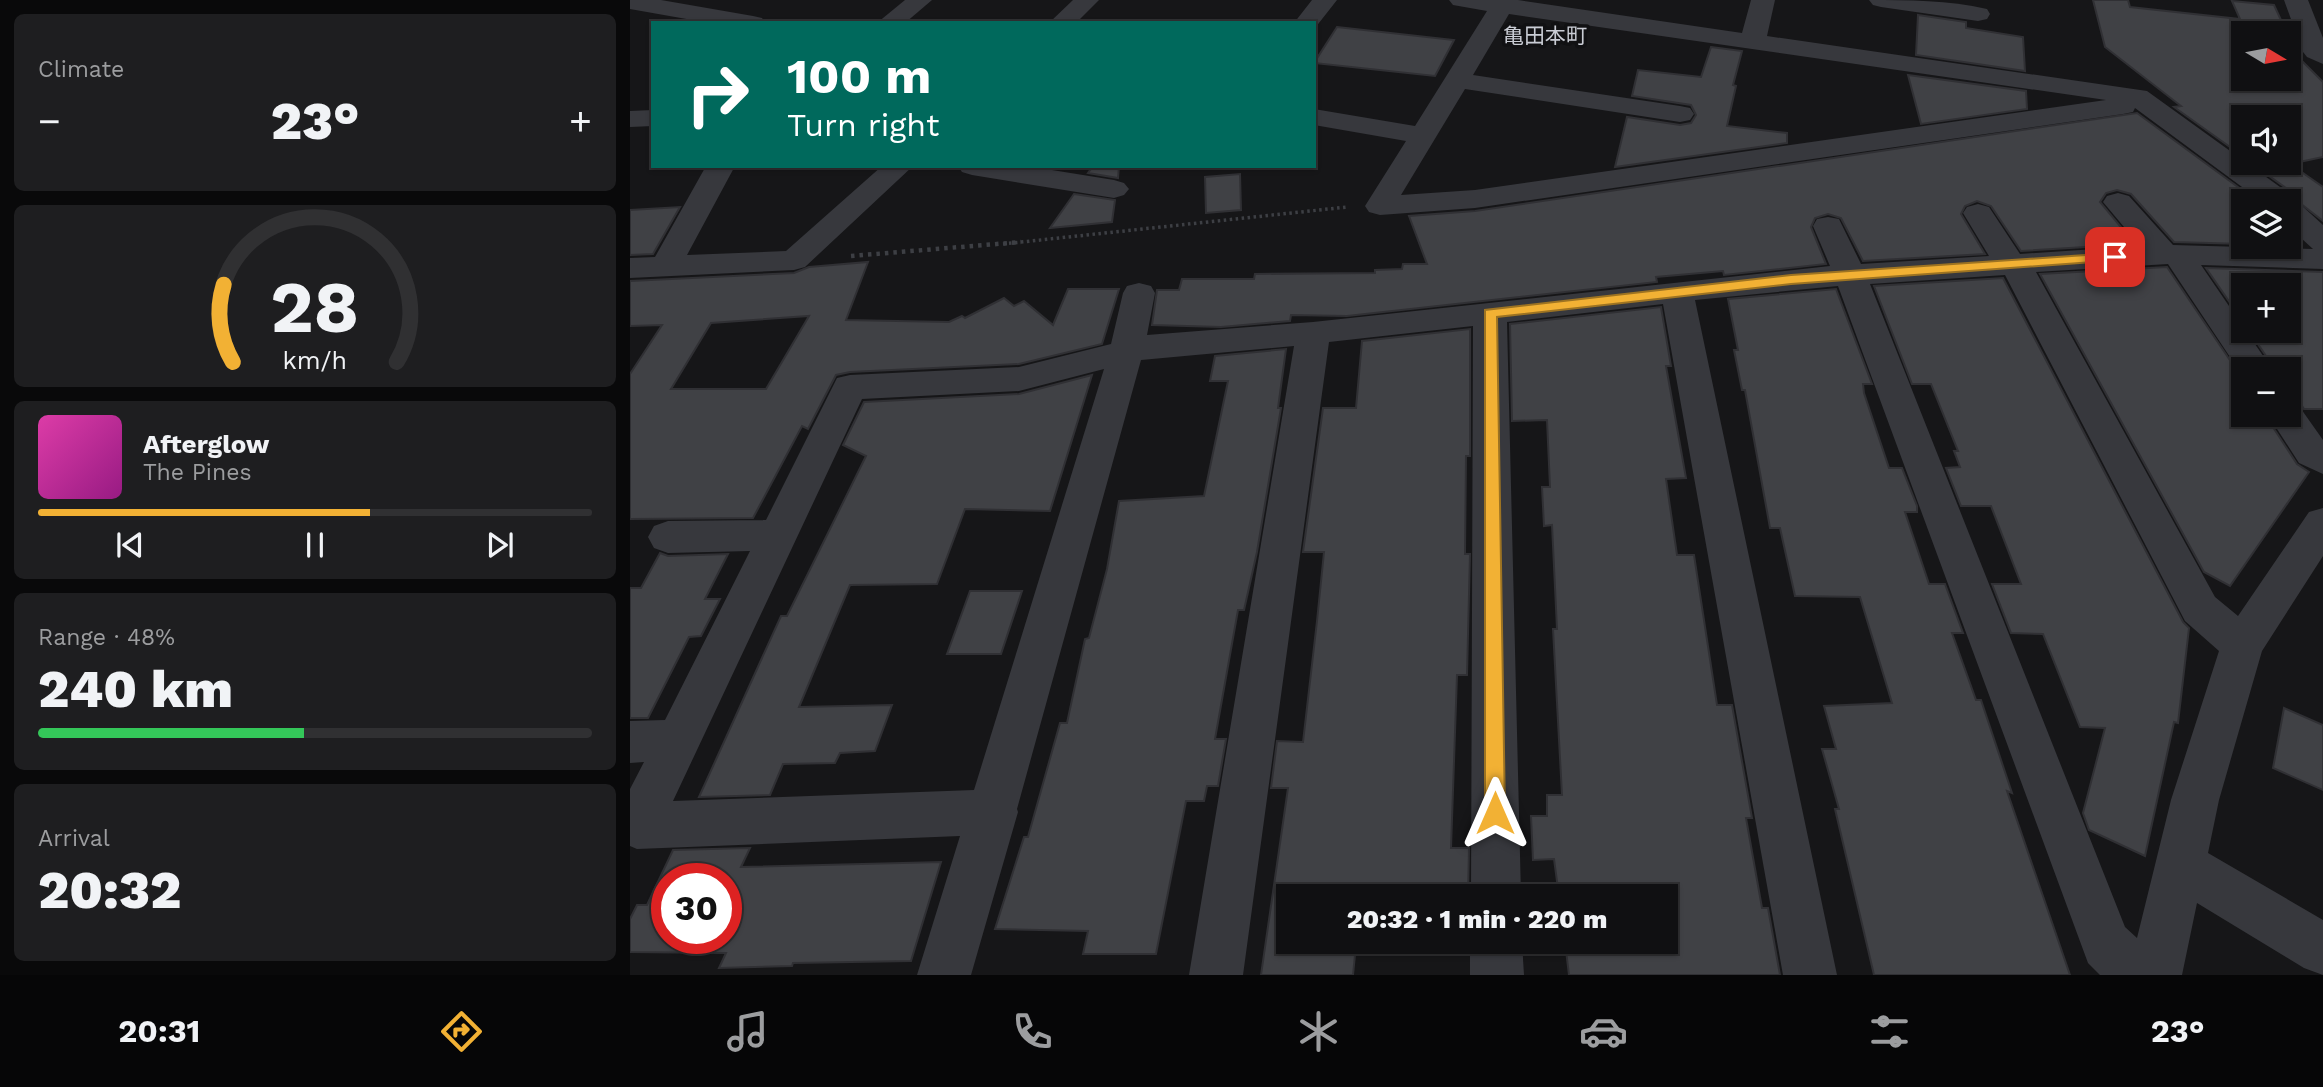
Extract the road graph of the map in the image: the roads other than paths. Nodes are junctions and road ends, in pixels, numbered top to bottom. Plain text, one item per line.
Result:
1 (920, 0) edge
2 (1087, 0) edge
3 (1325, 0) edge
4 (1461, 0) edge
5 (1763, 0) edge
6 (1881, 0) edge
7 (2296, 0) edge
8 (630, 2) edge
9 (1504, 3) edge
10 (678, 4) edge
11 (745, 21) edge
12 (892, 21) edge
13 (1063, 21) edge
14 (1308, 21) edge
15 (640, 27) dead end
16 (1977, 35) edge
17 (1755, 42) junction
18 (2323, 56) edge
19 (1457, 80) junction
20 (2146, 101) junction
21 (1680, 114) dead end
22 (1316, 117) edge
23 (651, 118) edge
24 (630, 119) edge
25 (1423, 136) junction
26 (720, 168) edge
27 (897, 168) edge
28 (984, 168) edge
29 (1114, 189) dead end
30 (2264, 189) edge
31 (2118, 202) dead end
32 (1978, 213) dead end
33 (2301, 221) edge
34 (1828, 226) dead end
35 (2323, 242) edge
36 (2171, 254) junction
37 (2323, 259) edge
38 (666, 265) junction
39 (2014, 265) junction
40 (630, 268) edge
41 (1850, 275) junction
42 (1677, 292) junction
43 (1139, 293) dead end
44 (1490, 313) junction
45 (1313, 333) junction
46 (1127, 350) junction
47 (2246, 357) edge
48 (2294, 427) edge
49 (2323, 460) edge
50 (2323, 523) edge
51 (778, 535) junction
52 (668, 537) dead end
53 (2242, 645) junction
54 (679, 740) junction
55 (630, 742) edge
56 (993, 812) junction
57 (2181, 865) junction
58 (1496, 884) edge
59 (2323, 950) edge
60 (1496, 954) edge
61 (944, 975) edge
62 (1216, 975) edge
63 (1497, 975) edge
64 (1810, 975) edge
65 (2140, 975) edge
66 (2155, 975) edge

1 - 12 street
2 - 13 street
3 - 14 street
4 - 9 street
5 - 17 street
6 - 16 street
7 - 18 street
8 - 10 street
9 - 17 street
9 - 19 street
10 - 11 street
10 - 15 street
16 - 17 street
16 - 20 street
19 - 21 street
19 - 25 street
20 - 25 street
20 - 30 street
22 - 25 street
23 - 24 street
26 - 38 street
27 - 38 street
28 - 29 street
31 - 36 street
32 - 39 street
33 - 35 street
34 - 41 street
36 - 37 street
36 - 39 street
36 - 47 street
38 - 40 street
39 - 41 street
39 - 53 street
41 - 42 street
41 - 65 street
42 - 44 street
42 - 64 street
43 - 46 street
44 - 45 street
44 - 58 street
45 - 46 street
45 - 62 street
46 - 51 street
46 - 56 street
48 - 49 street
50 - 53 street
51 - 52 street
51 - 54 street
53 - 57 street
54 - 55 street
54 - 56 street
56 - 61 street
57 - 59 street
57 - 66 street
60 - 63 street

